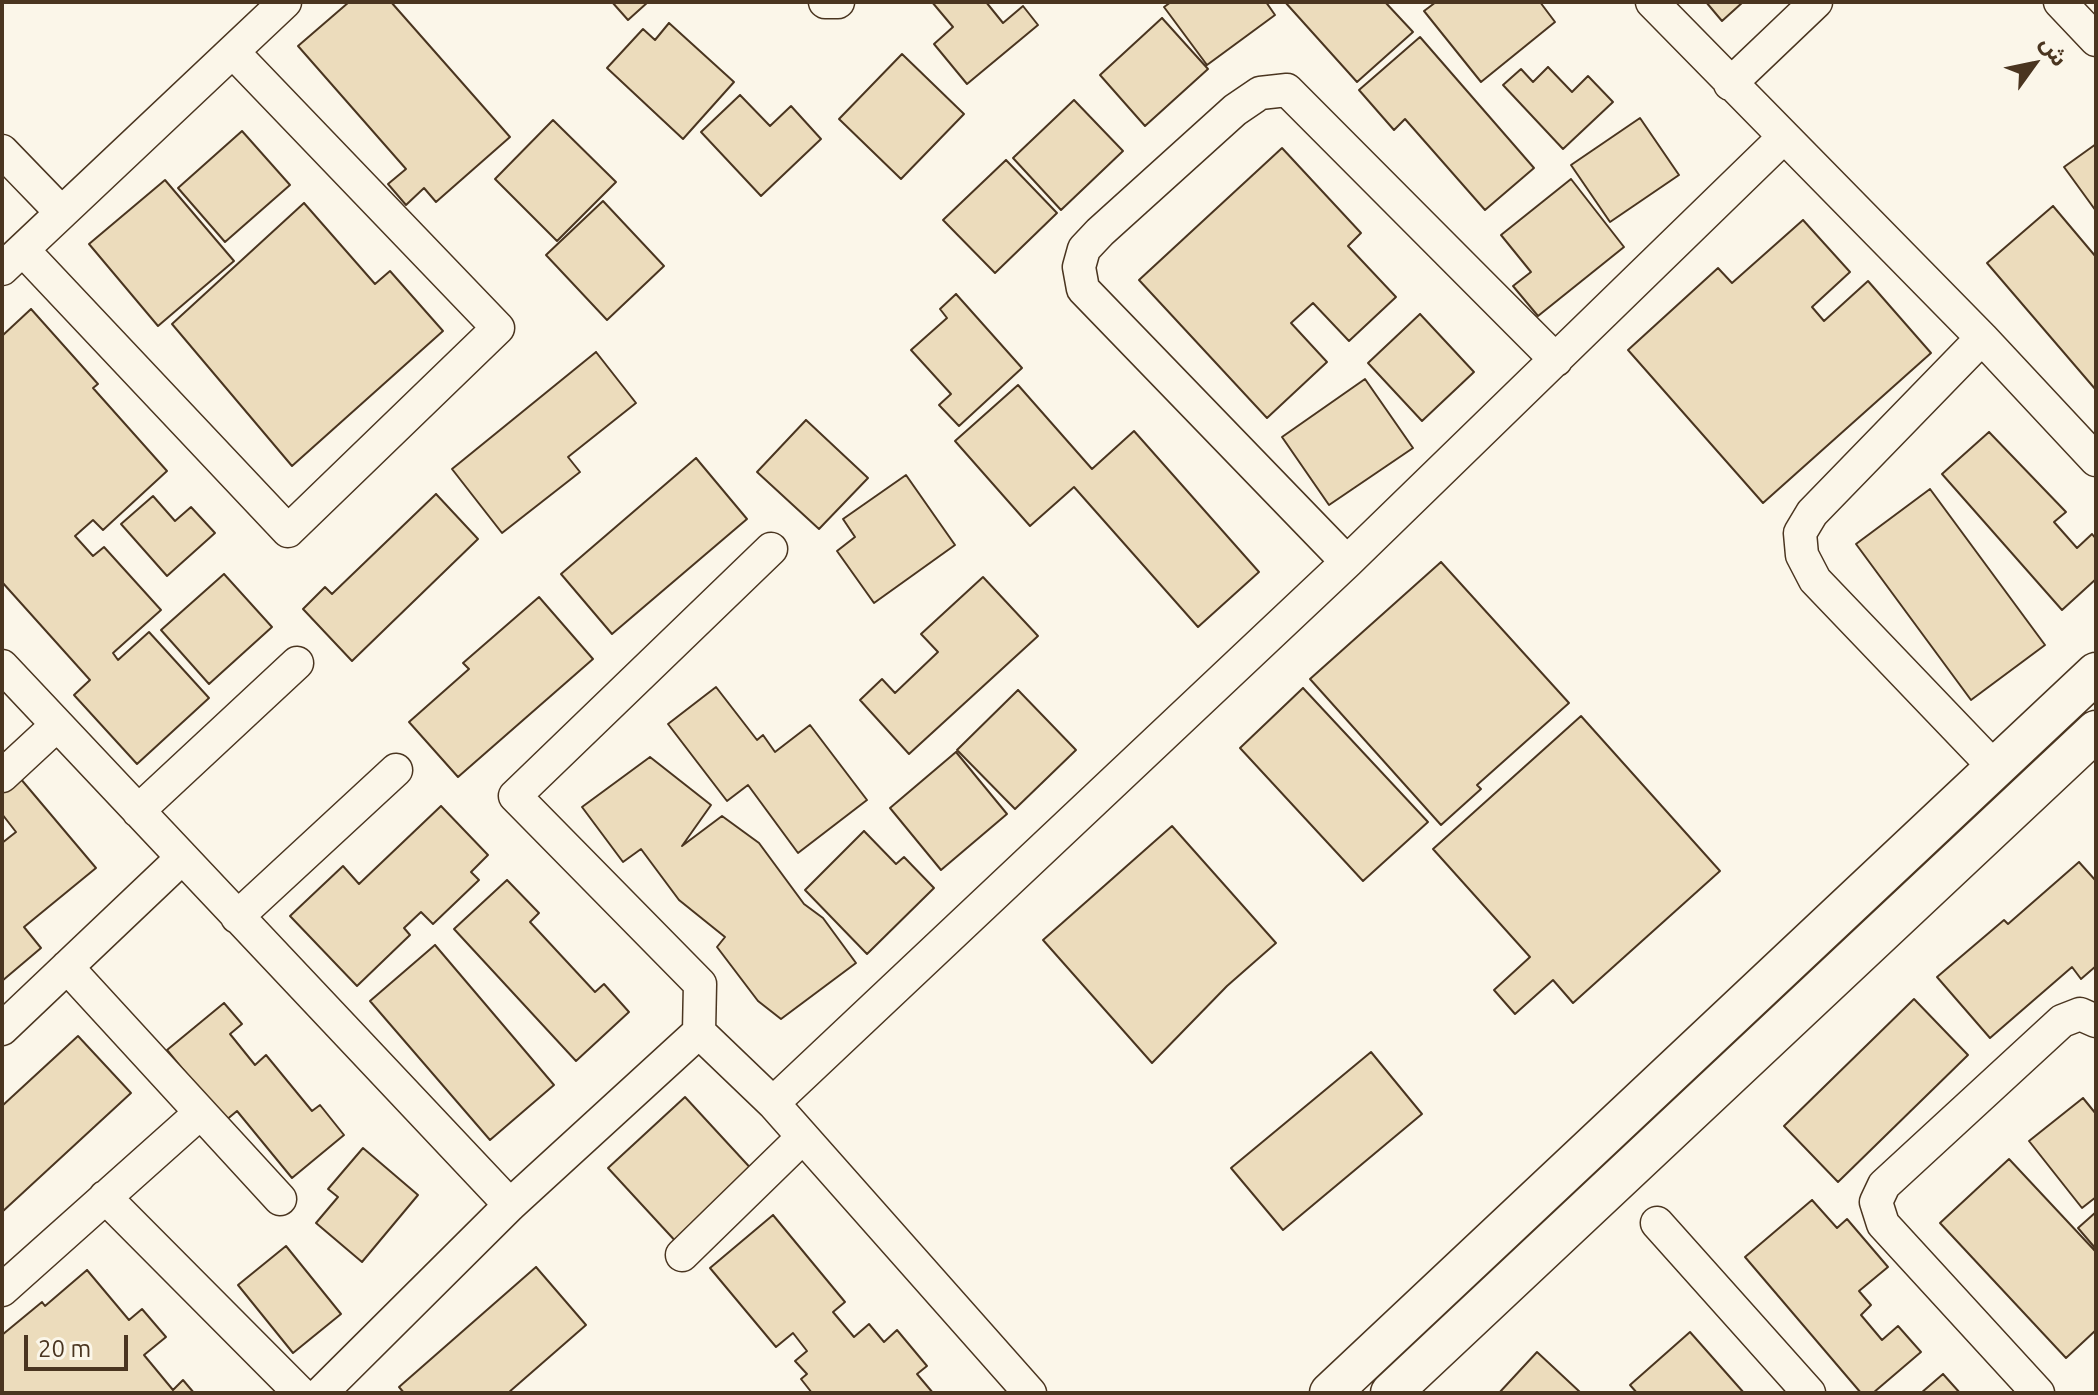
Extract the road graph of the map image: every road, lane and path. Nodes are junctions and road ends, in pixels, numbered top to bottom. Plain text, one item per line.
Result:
1 (285, 2) edge
2 (825, 2) edge
3 (838, 2) edge
4 (1652, 2) edge
5 (1816, 2) edge
6 (2067, 4) edge
7 (2096, 40) edge
8 (233, 52) junction
9 (1730, 84) junction
10 (1783, 138) junction
11 (2, 151) edge
12 (61, 212) junction
13 (12, 259) edge
14 (1982, 338) junction
15 (1556, 360) junction
16 (2096, 460) edge
17 (771, 549) dead end
18 (1347, 562) junction
19 (297, 663) dead end
20 (2, 666) edge
21 (2096, 673) edge
22 (57, 725) junction
23 (2096, 731) edge
24 (1995, 768) junction
25 (396, 770) dead end
26 (2, 776) edge
27 (138, 811) junction
28 (182, 858) junction
29 (237, 917) junction
30 (67, 967) junction
31 (2096, 1021) edge
32 (2, 1029) edge
33 (699, 1032) junction
34 (773, 1103) junction
35 (199, 1114) junction
36 (803, 1137) junction
37 (105, 1197) junction
38 (280, 1199) dead end
39 (510, 1205) junction
40 (1657, 1223) dead end
41 (682, 1255) dead end
42 (2, 1290) edge
43 (300, 1393) edge
44 (321, 1393) edge
45 (1030, 1393) edge
46 (1330, 1393) edge
47 (1391, 1393) edge
48 (1809, 1393) edge
49 (2038, 1393) edge

1 - 8 street
2 - 3 street
4 - 9 street
5 - 9 street
6 - 7 street
8 - 12 street
8 - 13 street
9 - 10 street
10 - 14 street
10 - 15 street
11 - 12 street
12 - 13 street
14 - 16 street
14 - 24 street
15 - 18 street
15 - 18 street
17 - 33 street
18 - 34 street
19 - 27 street
20 - 22 street
21 - 24 street
22 - 26 street
22 - 27 street
23 - 47 street
24 - 46 street
25 - 29 street
27 - 28 street
28 - 29 street
28 - 30 street
29 - 39 street
30 - 32 street
30 - 35 street
31 - 49 street
33 - 34 street
33 - 39 street
34 - 36 street
35 - 37 street
35 - 38 street
36 - 41 street
36 - 45 street
37 - 42 street
37 - 43 street
39 - 44 street
40 - 48 street

